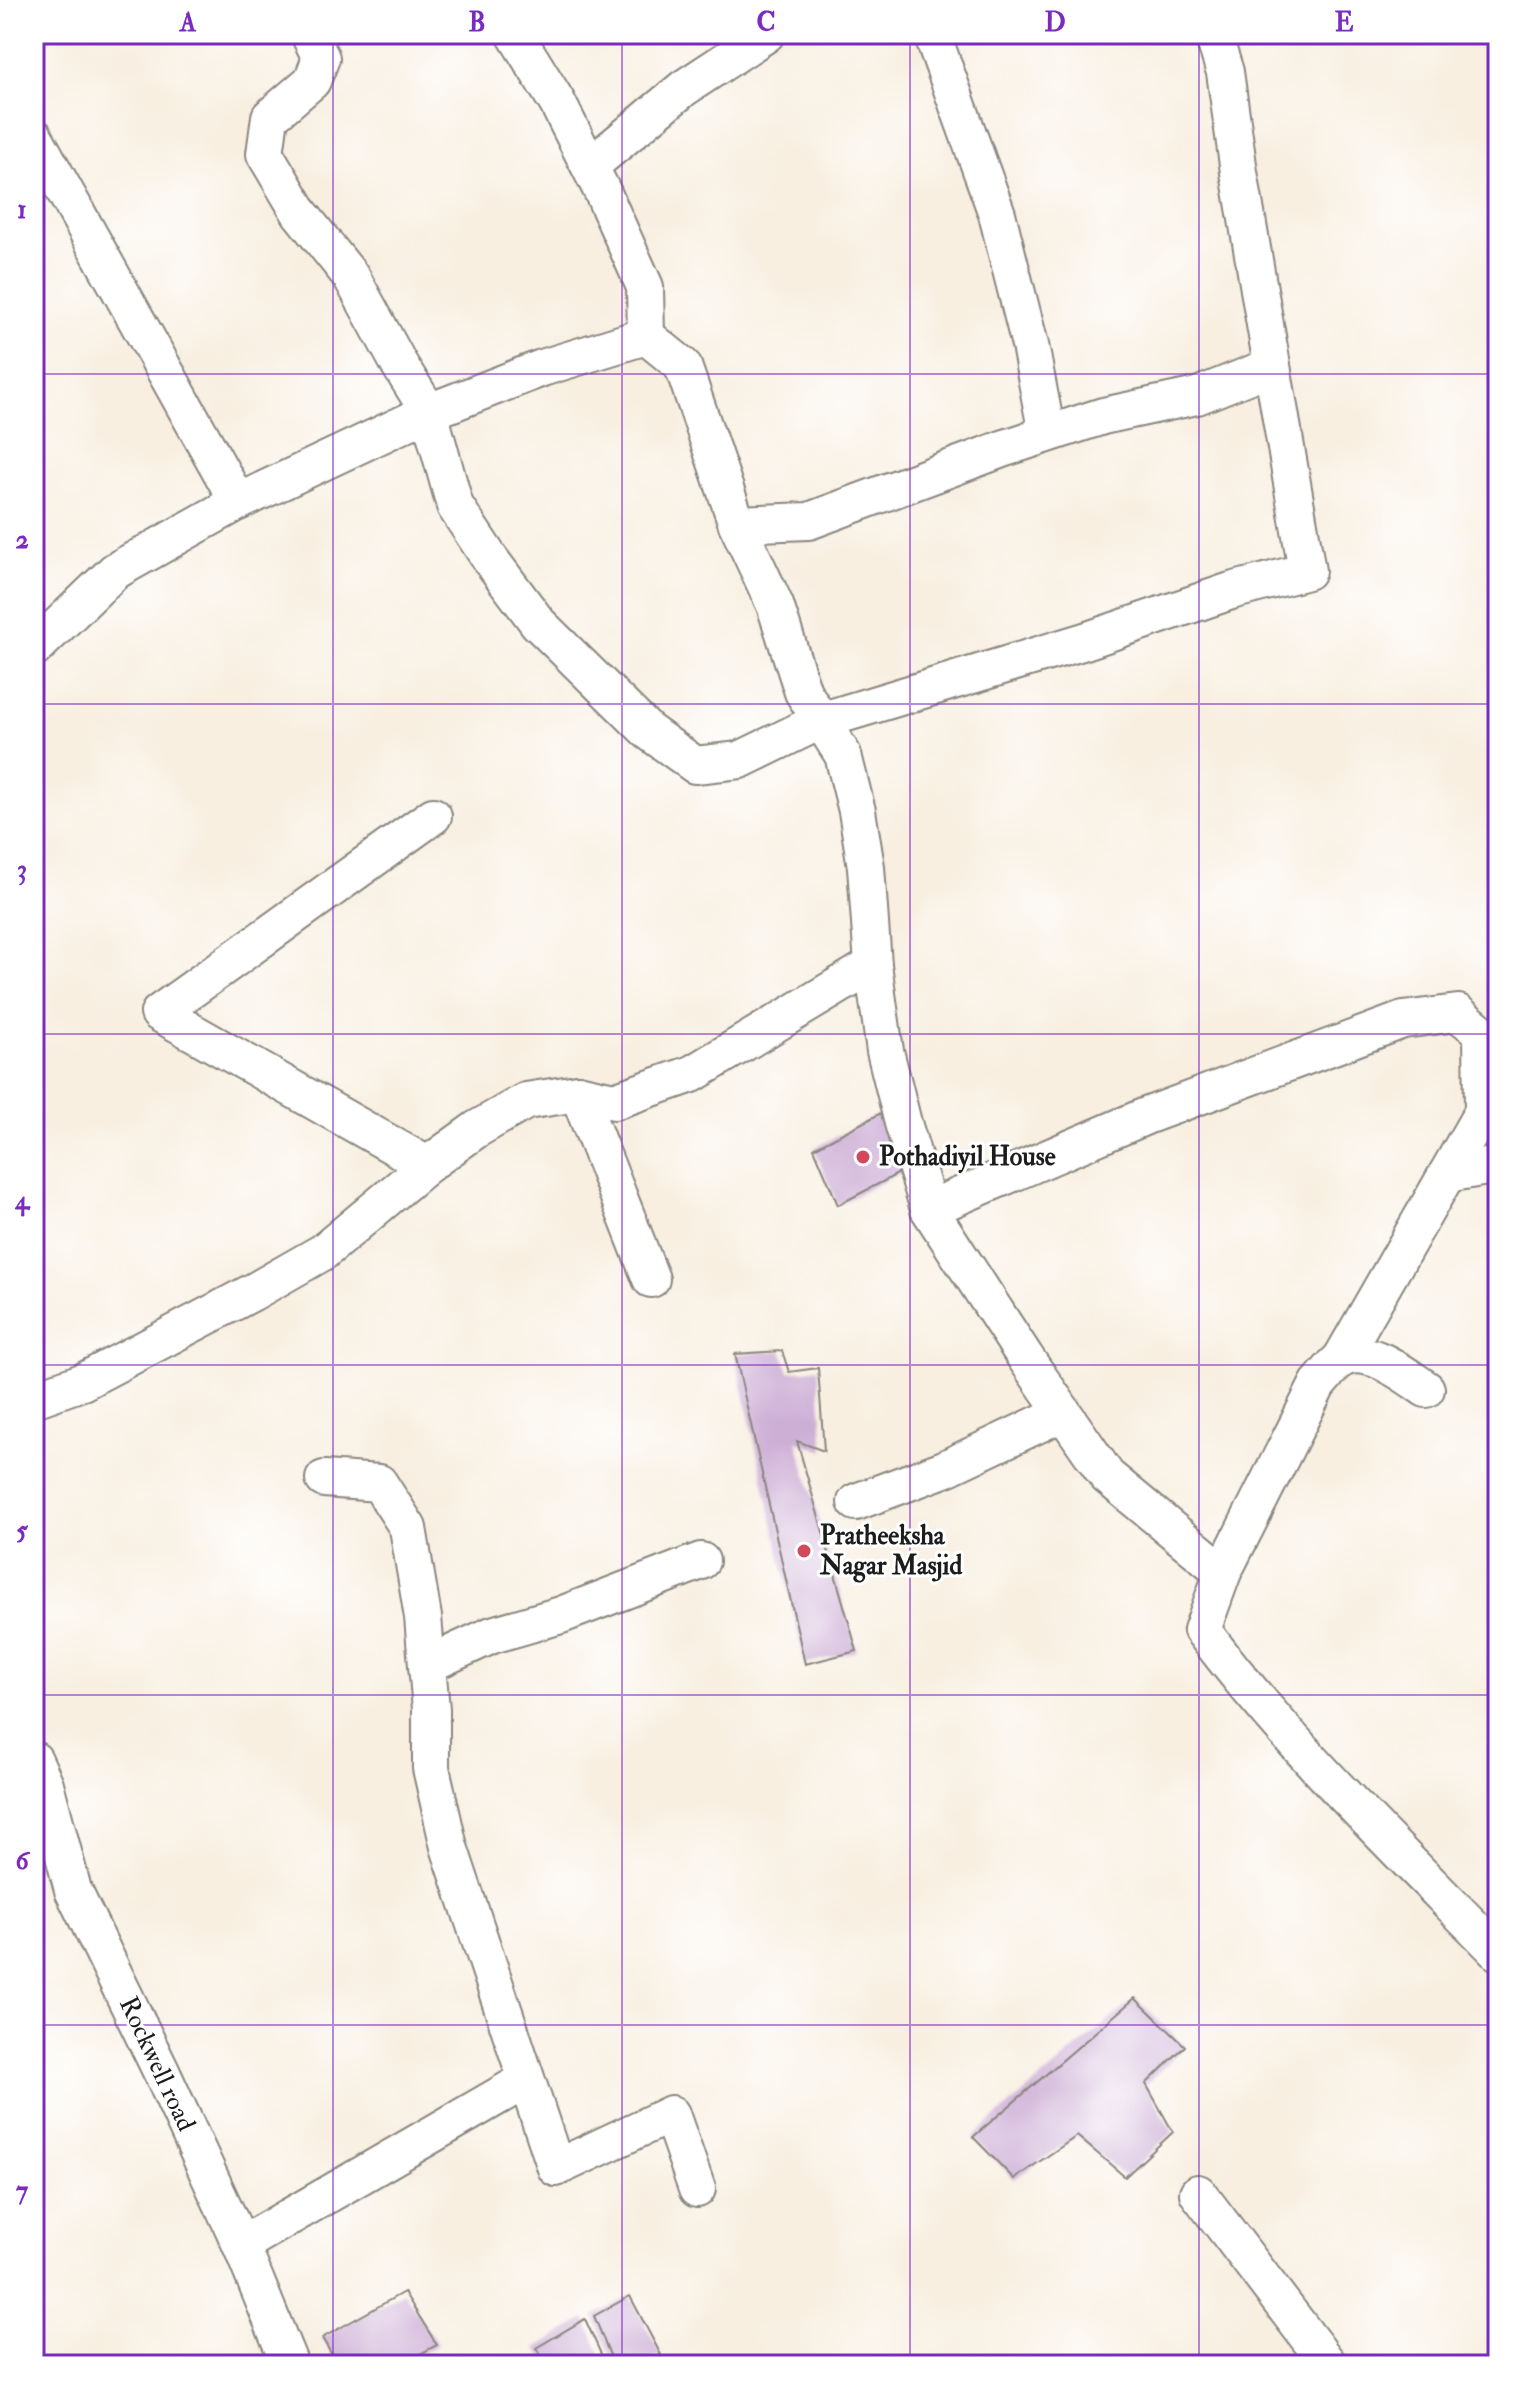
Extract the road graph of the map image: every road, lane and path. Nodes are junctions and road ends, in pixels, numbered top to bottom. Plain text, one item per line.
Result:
1 (309, 34) edge
2 (515, 34) edge
3 (766, 34) edge
4 (932, 34) edge
5 (1213, 34) edge
6 (34, 136) edge
7 (590, 166) junction
8 (646, 336) junction
9 (1272, 366) junction
10 (429, 412) junction
11 (1047, 434) junction
12 (238, 502) junction
13 (737, 524) junction
14 (34, 649) edge
15 (820, 721) junction
16 (433, 816) dead end
17 (873, 965) junction
18 (578, 1093) junction
19 (1483, 1111) junction
20 (1498, 1145) edge
21 (427, 1165) junction
22 (1498, 1165) edge
23 (1447, 1174) junction
24 (929, 1209) junction
25 (651, 1279) dead end
26 (1341, 1359) junction
27 (1426, 1389) dead end
28 (34, 1399) edge
29 (1062, 1413) junction
30 (324, 1479) dead end
31 (856, 1502) dead end
32 (701, 1561) dead end
33 (1223, 1572) junction
34 (427, 1665) junction
35 (34, 1760) edge
36 (1498, 1952) edge
37 (526, 2080) junction
38 (697, 2189) dead end
39 (1198, 2193) dead end
40 (241, 2245) junction
41 (290, 2365) edge
42 (1329, 2365) edge

1 - 10 street
2 - 7 street
3 - 7 street
4 - 11 street
5 - 9 street
6 - 12 street
7 - 8 street
8 - 10 street
8 - 13 street
9 - 11 street
9 - 15 street
10 - 12 street
10 - 15 street
11 - 13 street
12 - 14 street
13 - 15 street
15 - 17 street
16 - 21 street
17 - 18 street
17 - 24 street
18 - 21 street
18 - 25 street
19 - 20 street
19 - 23 street
19 - 24 street
21 - 28 street
22 - 23 street
23 - 26 street
24 - 29 street
26 - 27 street
26 - 33 street
29 - 31 street
29 - 33 street
30 - 34 street
32 - 34 street
33 - 36 street
34 - 37 street
35 - 40 street, Rockwell road
37 - 38 street
37 - 40 street
39 - 42 street
40 - 41 street, Rockwell road

